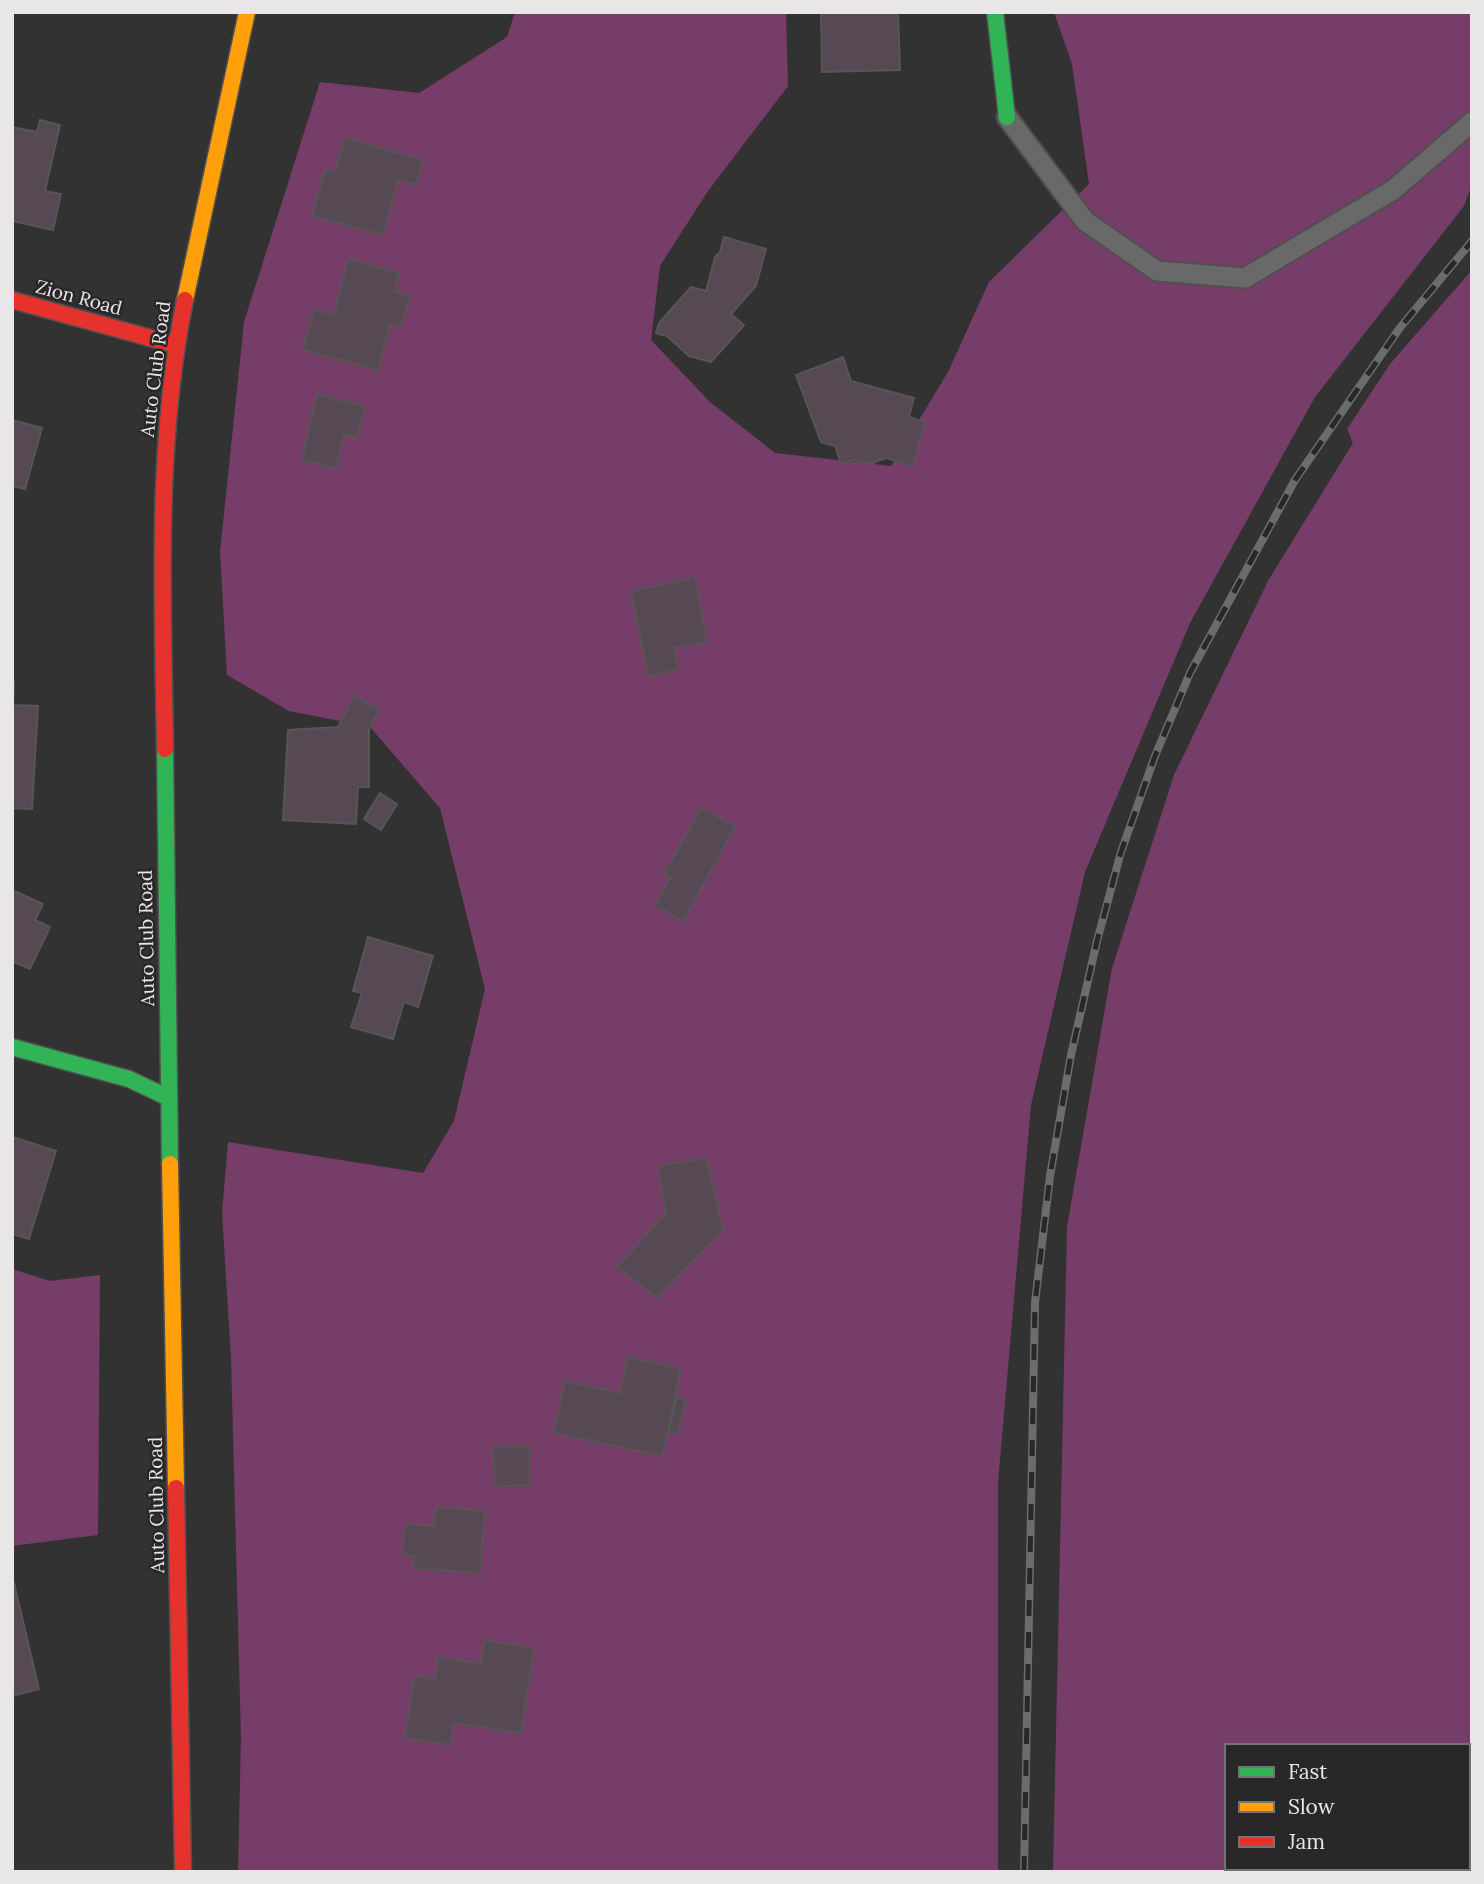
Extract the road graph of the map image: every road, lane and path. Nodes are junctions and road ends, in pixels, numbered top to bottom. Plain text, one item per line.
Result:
1 (247, 12) edge
2 (995, 12) edge
3 (1007, 117) joint
4 (1472, 122) edge
5 (12, 300) edge
6 (176, 345) junction
7 (12, 1046) edge
8 (169, 1098) junction
9 (183, 1872) edge

1 - 6 street, Auto Club Road
2 - 3 street
3 - 4 lane
5 - 6 street, Zion Road
6 - 8 street, Auto Club Road
7 - 8 street
8 - 9 street, Auto Club Road

